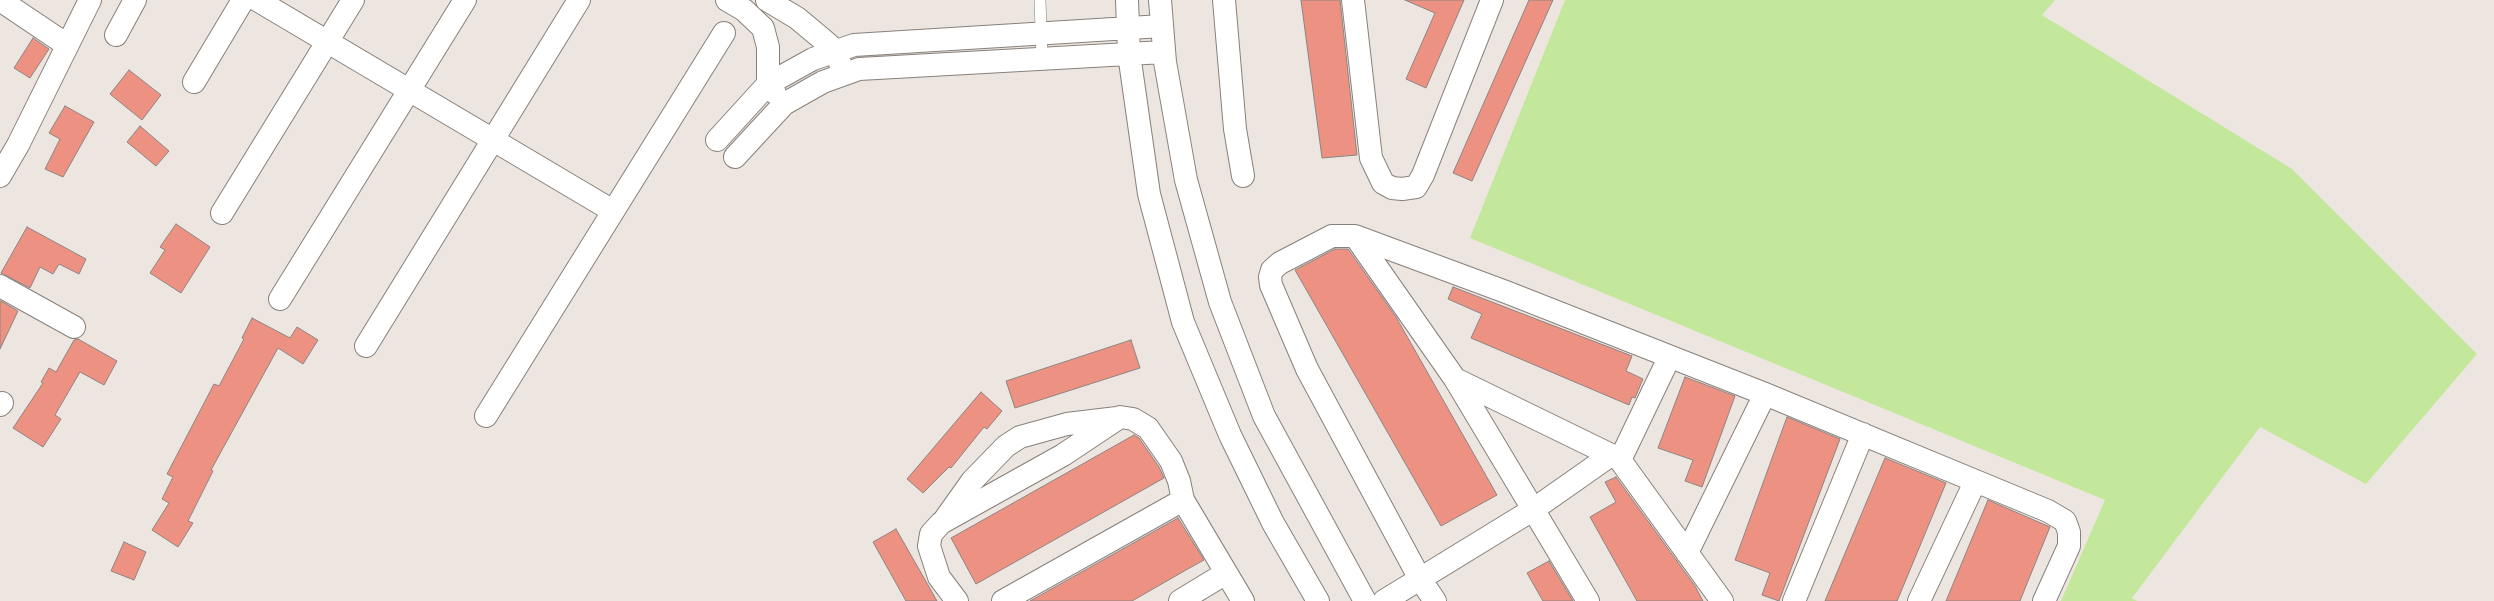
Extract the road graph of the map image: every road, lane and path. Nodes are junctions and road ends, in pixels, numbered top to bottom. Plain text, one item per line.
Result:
1 (0, 0) edge
2 (90, 0) edge
3 (135, 0) edge
4 (243, 0) edge
5 (257, 0) edge
6 (354, 0) edge
7 (464, 0) edge
8 (579, 0) edge
9 (727, 0) edge
10 (767, 0) edge
11 (1040, 0) edge
12 (1126, 0) edge
13 (1160, 0) edge
14 (1224, 0) edge
15 (1353, 0) edge
16 (1492, 0) edge
17 (1162, 26) junction
18 (1128, 29) junction
19 (724, 33) dead end
20 (1041, 34) junction
21 (116, 36) dead end
22 (328, 42) junction
23 (67, 45) junction
24 (836, 51) junction
25 (1164, 52) junction
26 (1129, 54) junction
27 (1042, 59) junction
28 (844, 75) junction
29 (194, 82) dead end
30 (768, 84) junction
31 (409, 90) junction
32 (784, 104) junction
33 (493, 140) junction
34 (717, 140) dead end
35 (735, 157) dead end
36 (0, 176) edge
37 (1243, 176) dead end
38 (613, 211) junction
39 (222, 213) dead end
40 (1355, 236) junction
41 (0, 286) edge
42 (280, 299) dead end
43 (74, 327) dead end
44 (366, 346) dead end
45 (1668, 358) junction
46 (1455, 379) junction
47 (1765, 394) junction
48 (486, 416) dead end
49 (1120, 418) junction
50 (1862, 434) junction
51 (1615, 457) junction
52 (1975, 482) junction
53 (1183, 500) junction
54 (1534, 509) junction
55 (942, 523) junction
56 (1687, 553) junction
57 (1226, 573) junction
58 (1420, 579) junction
59 (957, 601) edge
60 (1003, 601) edge
61 (1180, 601) edge
62 (1243, 601) edge
63 (1318, 601) edge
64 (1365, 601) edge
65 (1384, 601) edge
66 (1435, 601) edge
67 (1588, 601) edge
68 (1722, 601) edge
69 (1794, 601) edge
70 (1919, 601) edge
71 (2044, 601) edge

1 - 23 street
2 - 23 street
3 - 21 street
4 - 29 street
5 - 22 street
6 - 22 street
7 - 31 street
8 - 33 street
9 - 30 street
10 - 24 street
11 - 20 lane
12 - 18 street
13 - 17 street
14 - 37 street
15 - 16 street
17 - 18 street
17 - 25 street
18 - 20 street
18 - 26 street
19 - 38 street
20 - 24 street
20 - 27 lane
22 - 31 street
22 - 39 street
23 - 36 street
24 - 28 street
24 - 30 street
25 - 26 street
25 - 64 street
26 - 27 street
26 - 63 street
27 - 28 street
28 - 32 street
30 - 32 street
30 - 34 street
31 - 33 street
31 - 42 street
32 - 35 street
33 - 38 street
33 - 44 street
38 - 48 street
40 - 45 street
40 - 46 street
40 - 58 street
41 - 43 street
45 - 47 street
45 - 51 street
46 - 51 street
46 - 54 street
47 - 50 street
47 - 56 street
49 - 53 street
49 - 55 street
49 - 55 street
50 - 52 street
50 - 69 street
51 - 54 street
51 - 56 street
52 - 70 street
52 - 71 street
53 - 57 street
53 - 60 street
54 - 58 street
54 - 67 street
55 - 59 street
56 - 68 street
57 - 61 street
57 - 62 street
58 - 65 street
58 - 66 street

